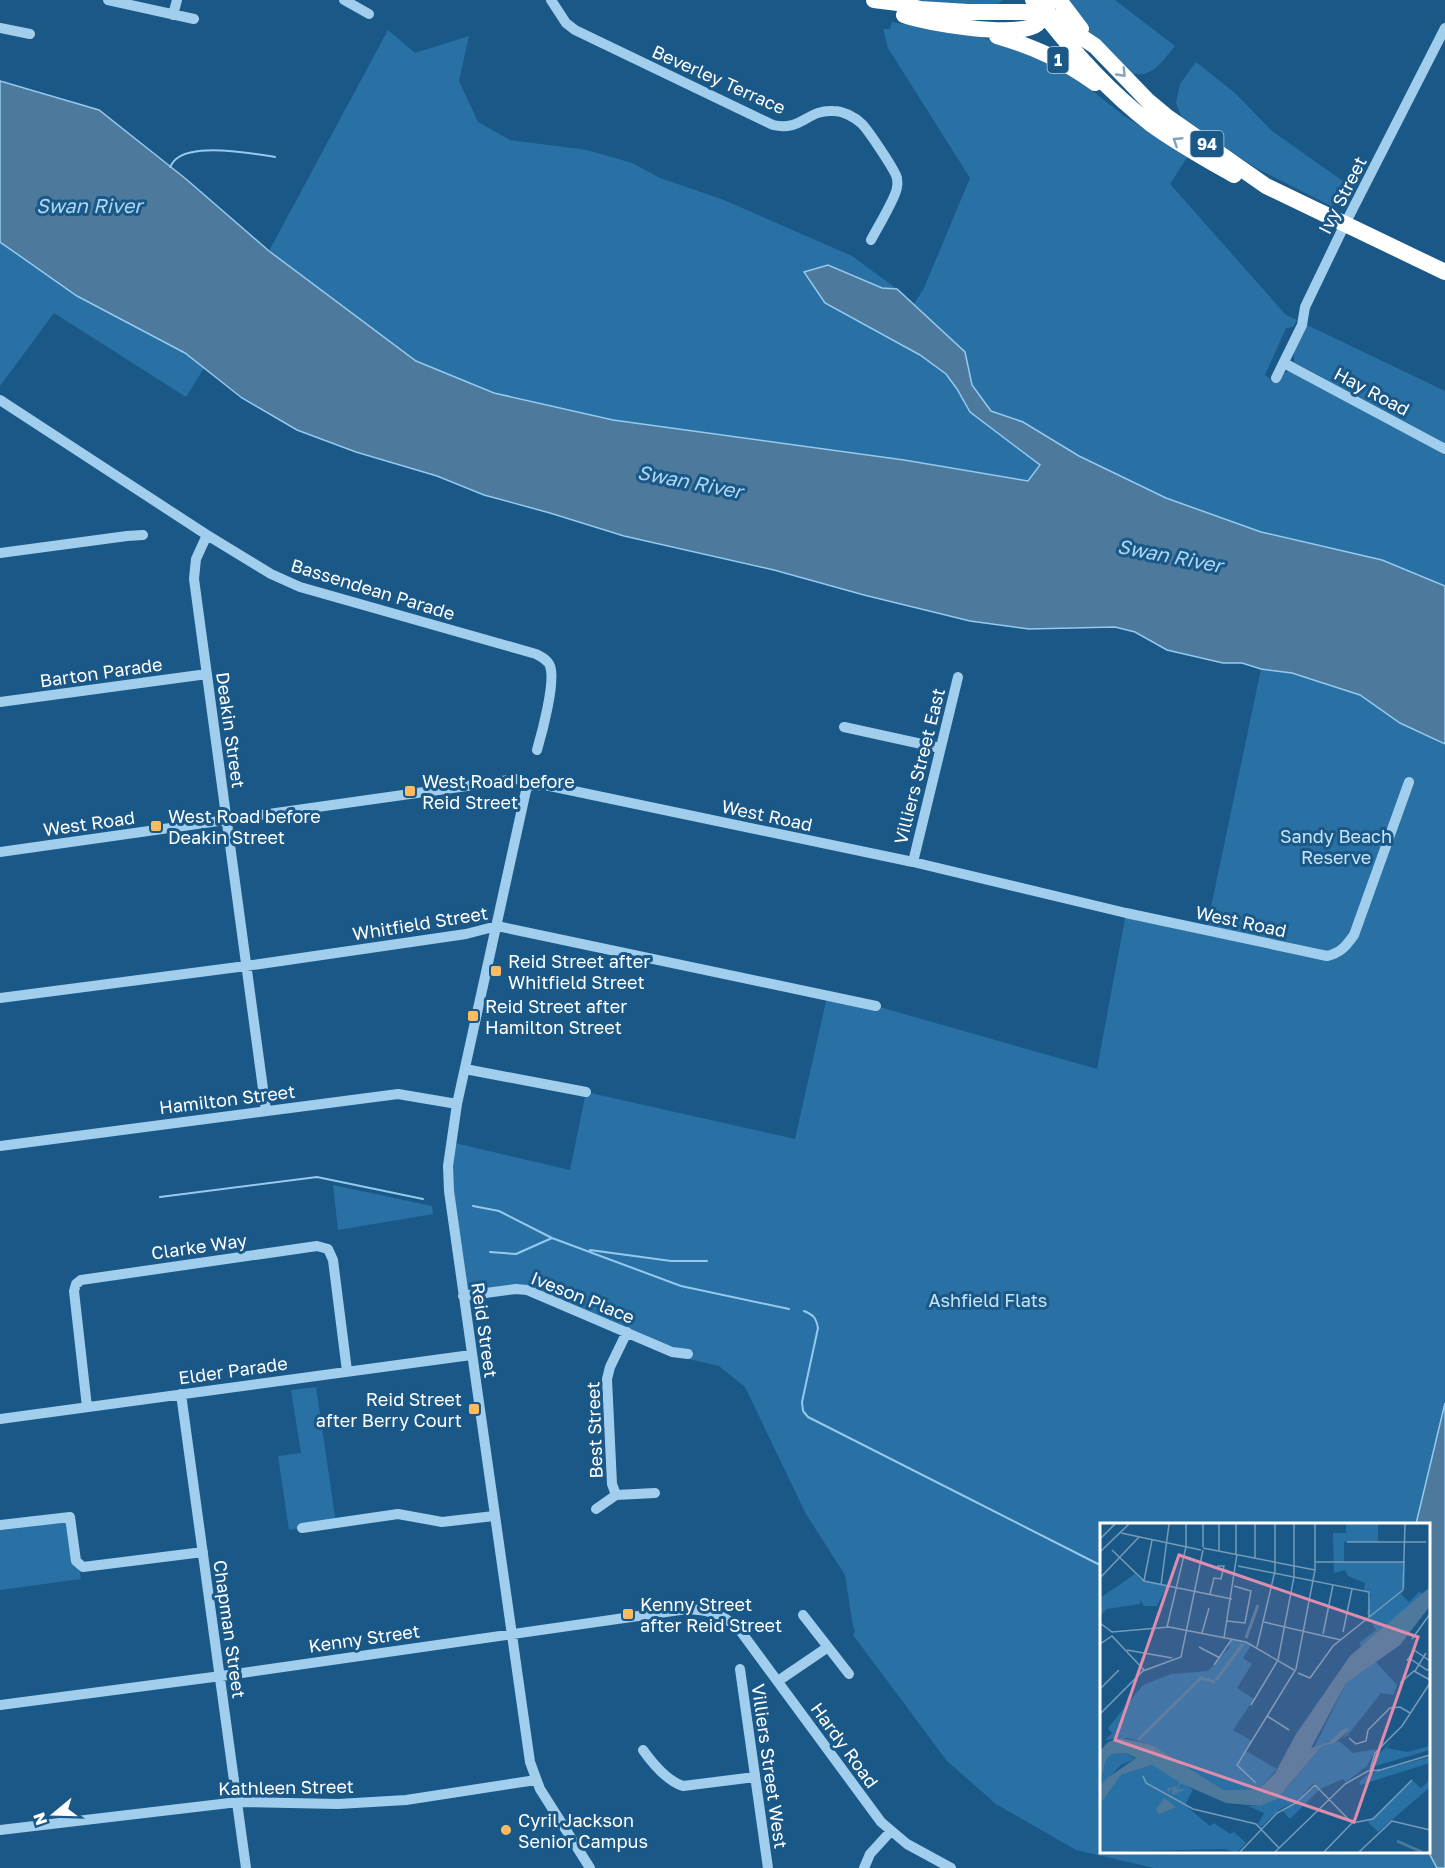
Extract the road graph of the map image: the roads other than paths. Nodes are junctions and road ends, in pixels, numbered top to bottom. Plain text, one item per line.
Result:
1 (108, 0) edge
2 (177, 0) edge
3 (344, 0) edge
4 (551, 0) edge
5 (874, 0) edge
6 (1015, 0) edge
7 (1033, 0) edge
8 (1059, 0) edge
9 (1047, 7) edge
10 (1000, 12) junction
11 (369, 14) dead end
12 (173, 15) junction
13 (194, 19) dead end
14 (0, 28) edge
15 (1445, 28) edge
16 (975, 29) junction
17 (30, 34) dead end
18 (1095, 46) junction
19 (1133, 109) junction
20 (1266, 186) junction
21 (1345, 224) junction
22 (871, 240) dead end
23 (1445, 272) edge
24 (1284, 363) junction
25 (1276, 378) dead end
26 (0, 399) edge
27 (1445, 449) edge
28 (143, 535) dead end
29 (207, 535) junction
30 (0, 553) edge
31 (207, 674) junction
32 (958, 677) dead end
33 (0, 702) edge
34 (844, 727) dead end
35 (940, 748) junction
36 (537, 750) dead end
37 (1409, 782) dead end
38 (527, 786) junction
39 (227, 820) junction
40 (0, 852) edge
41 (913, 862) junction
42 (497, 926) junction
43 (246, 966) junction
44 (0, 998) edge
45 (876, 1006) dead end
46 (465, 1069) junction
47 (586, 1092) dead end
48 (457, 1104) junction
49 (266, 1111) junction
50 (0, 1146) edge
51 (463, 1296) junction
52 (627, 1332) junction
53 (688, 1354) dead end
54 (471, 1355) junction
55 (347, 1371) junction
56 (181, 1394) junction
57 (87, 1407) junction
58 (0, 1419) edge
59 (654, 1493) dead end
60 (616, 1495) junction
61 (596, 1509) dead end
62 (494, 1516) junction
63 (0, 1525) edge
64 (302, 1528) dead end
65 (203, 1552) junction
66 (803, 1615) dead end
67 (730, 1621) joint
68 (510, 1634) junction
69 (828, 1647) junction
70 (740, 1669) dead end
71 (849, 1674) dead end
72 (221, 1676) junction
73 (778, 1681) junction
74 (0, 1705) edge
75 (643, 1750) dead end
76 (755, 1777) junction
77 (536, 1780) junction
78 (238, 1802) junction
79 (0, 1830) edge
80 (891, 1831) junction
81 (246, 1868) edge
82 (590, 1868) edge
83 (768, 1868) edge
84 (864, 1868) edge
85 (951, 1868) edge

1 - 12 street
2 - 12 street
3 - 11 street
4 - 22 street, Beverley Terrace
5 - 10 highway, 1
5 - 16 highway, 1
6 - 10 highway
7 - 9 highway, 94
8 - 18 highway, 94
9 - 10 highway, 1
9 - 16 highway
9 - 18 highway, 1
9 - 19 highway, 94
12 - 13 street
14 - 17 street
15 - 21 street, Ivy Street
16 - 19 highway, 1
18 -> 20 highway, 94
20 -> 19 highway, 94
20 - 21 highway, 94
21 - 23 highway, 94
21 - 24 street, Ivy Street
24 - 25 street, Ivy Street
24 - 27 street, Hay Road
26 - 29 street, Bassendean Parade
28 - 30 street
29 - 31 street, Deakin Street
29 - 36 street, Bassendean Parade
31 - 33 street, Barton Parade
31 - 39 street, Deakin Street
32 - 35 street, Villiers Street East
34 - 35 street
35 - 41 street, Villiers Street East
37 - 41 street, West Road
38 - 39 street, West Road
38 - 41 street, West Road
38 - 42 street, Reid Street
39 - 40 street, West Road
39 - 43 street, Deakin Street
42 - 43 street, Whitfield Street
42 - 45 street, Whitfield Street
42 - 46 street, Reid Street
43 - 44 street, Whitfield Street
43 - 49 street, Deakin Street
46 - 47 street
46 - 48 street, Reid Street
48 - 49 street, Hamilton Street
48 - 51 street, Reid Street
49 - 50 street, Hamilton Street
51 - 52 street, Iveson Place
51 - 54 street, Reid Street
52 - 53 street, Iveson Place
52 - 60 street, Best Street
54 - 55 street, Elder Parade
54 - 62 street, Reid Street
55 - 56 street, Elder Parade
55 - 57 street, Clarke Way
56 - 57 street, Elder Parade
56 - 65 street, Chapman Street
57 - 58 street, Elder Parade
59 - 60 street, Best Street
60 - 61 street, Best Street
62 - 64 street
62 - 68 street, Reid Street
63 - 65 street
65 - 72 street, Chapman Street
66 - 69 street
67 - 68 street, Kenny Street
67 - 73 street, Hardy Road
68 - 72 street, Kenny Street
68 - 77 street, Reid Street
69 - 71 street
69 - 73 street
70 - 76 street, Villiers Street West
72 - 74 street, Kenny Street
72 - 78 street, Chapman Street
73 - 80 street, Hardy Road
75 - 76 street
76 - 83 street, Villiers Street West
77 - 78 street, Kathleen Street
77 - 82 street, Reid Street
78 - 79 street, Kathleen Street
78 - 81 street, Chapman Street
80 - 84 street
80 - 85 street, Hardy Road

